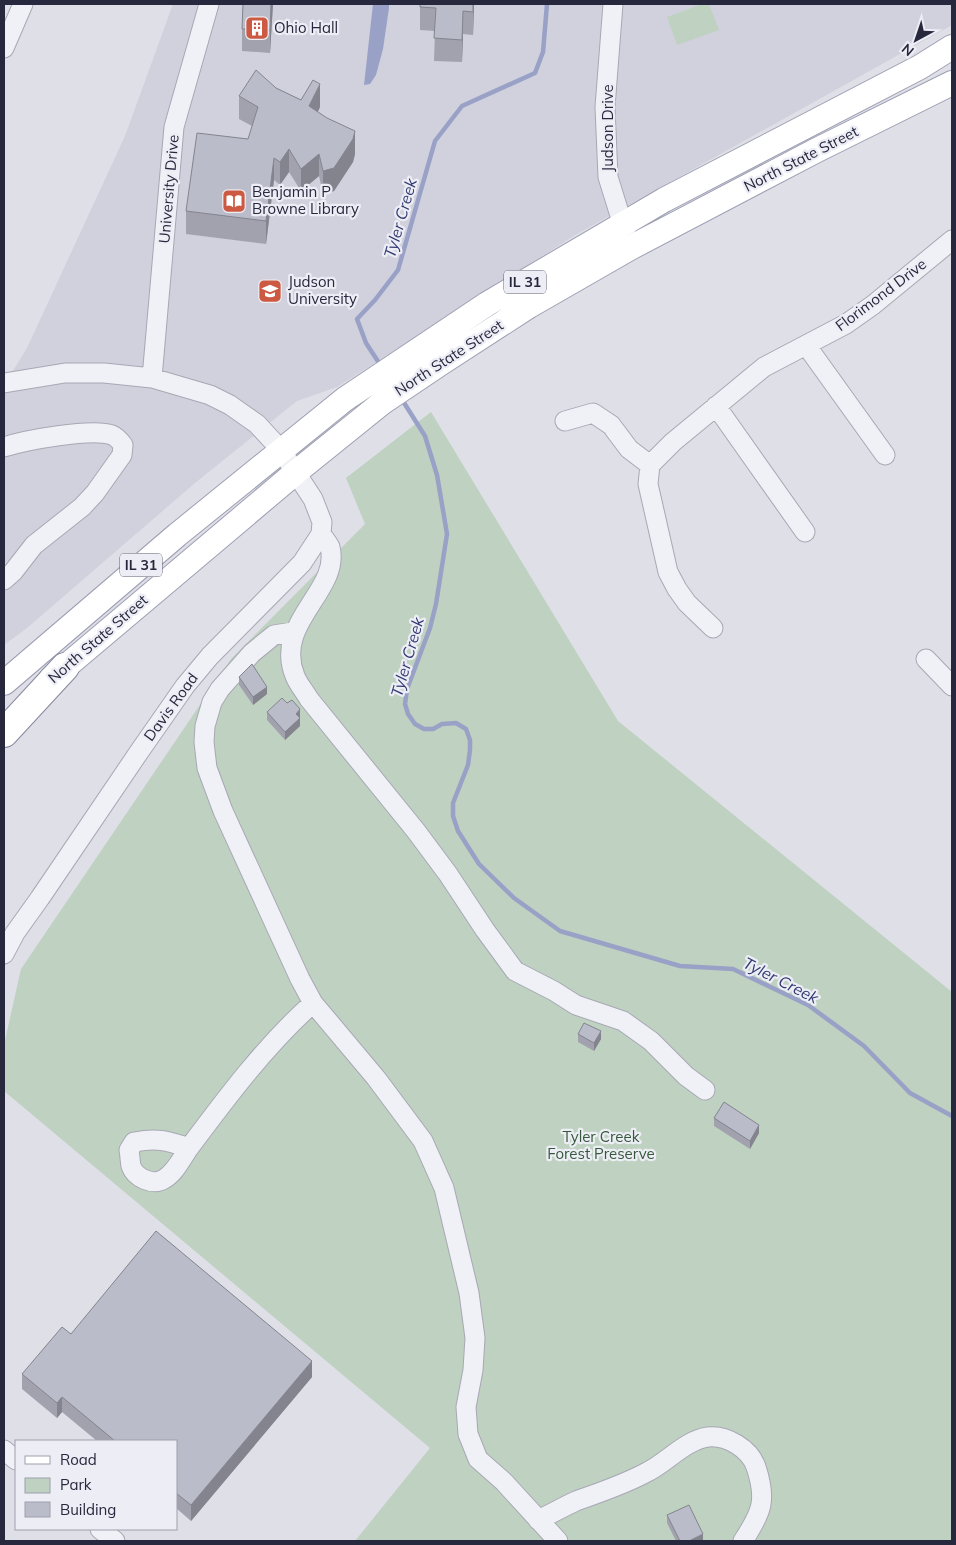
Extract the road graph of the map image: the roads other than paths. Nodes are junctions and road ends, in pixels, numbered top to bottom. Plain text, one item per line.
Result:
1 (23, 4) edge
2 (210, 4) edge
3 (613, 4) edge
4 (4, 48) edge
5 (952, 48) edge
6 (952, 83) edge
7 (622, 223) junction
8 (952, 240) edge
9 (630, 248) junction
10 (806, 346) junction
11 (152, 378) junction
12 (4, 383) edge
13 (716, 406) junction
14 (565, 421) dead end
15 (4, 447) edge
16 (281, 450) junction
17 (885, 455) dead end
18 (650, 465) junction
19 (295, 472) junction
20 (805, 532) dead end
21 (321, 534) junction
22 (4, 580) edge
23 (712, 628) dead end
24 (293, 632) junction
25 (926, 659) dead end
26 (65, 667) junction
27 (4, 683) edge
28 (952, 686) edge
29 (4, 721) edge
30 (4, 733) edge
31 (4, 954) edge
32 (313, 1003) junction
33 (705, 1090) dead end
34 (189, 1148) dead end
35 (4, 1450) edge
36 (15, 1459) edge
37 (538, 1520) junction
38 (101, 1530) edge
39 (115, 1541) edge
40 (558, 1541) edge
41 (744, 1541) edge

1 - 4 street
2 - 11 street, University Drive
3 - 7 street, Judson Drive
5 - 7 main road, North State Street / IL 31
6 - 9 main road, North State Street / IL 31
7 - 9 street, Judson Drive
7 - 16 main road, North State Street / IL 31
8 - 10 street, Florimond Drive
9 - 19 main road, North State Street / IL 31
10 - 13 street, Florimond Drive
10 - 17 street
11 - 12 street
11 - 16 street
13 - 18 street, Florimond Drive
13 - 20 street
14 - 18 street
15 - 22 street
16 - 19 street
16 - 27 main road, North State Street / IL 31
18 - 23 street
19 - 21 street
19 - 26 main road, North State Street / IL 31
21 - 24 street
21 - 31 street, Davis Road
24 - 32 street
24 - 33 street
25 - 28 street
26 - 29 main road, North State Street / IL 31
26 - 30 highway
32 - 34 street
32 - 37 street
35 - 36 street
37 - 40 street
37 - 41 street
38 - 39 street

